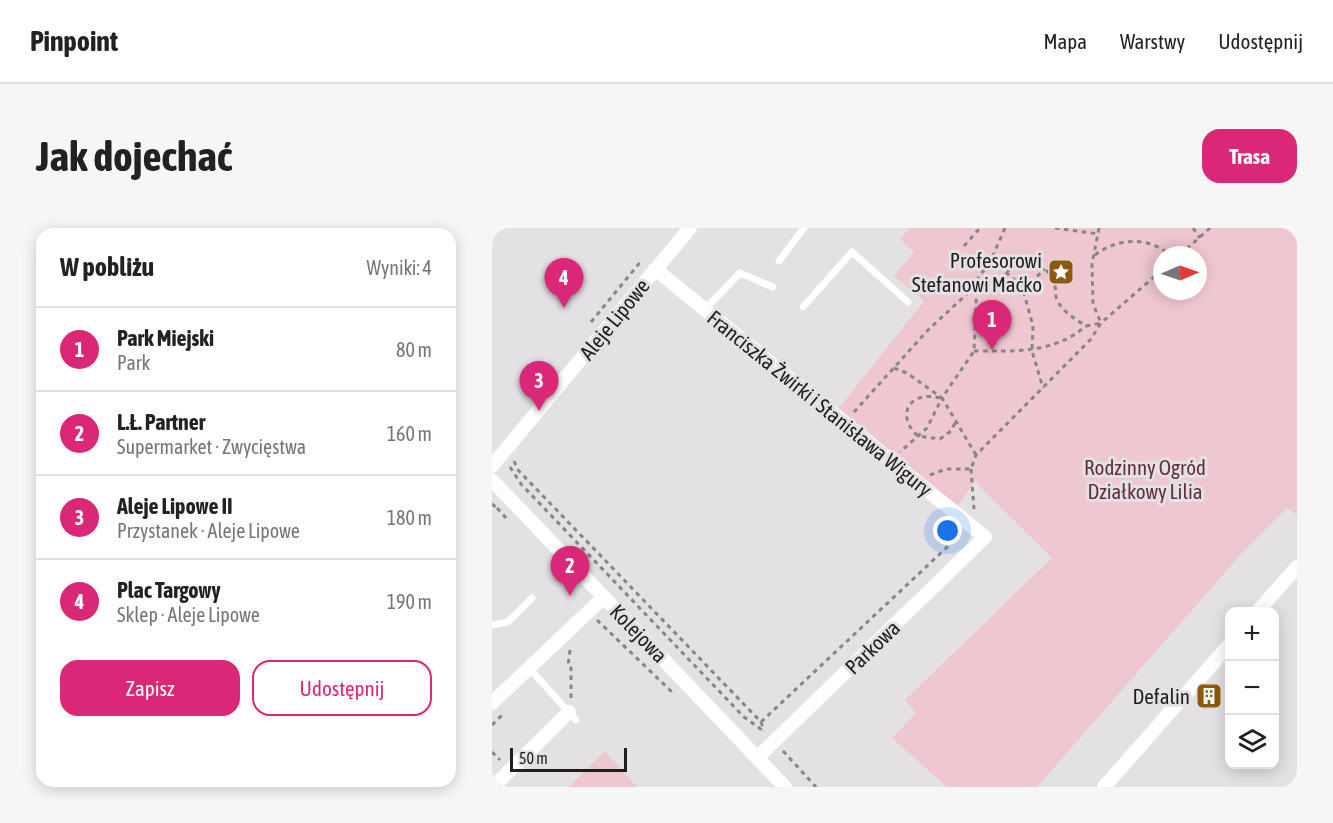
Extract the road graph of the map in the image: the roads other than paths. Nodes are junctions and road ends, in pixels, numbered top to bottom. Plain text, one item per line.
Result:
1 (690, 228) edge
2 (804, 228) edge
3 (779, 261) dead end
4 (656, 269) junction
5 (773, 287) dead end
6 (908, 302) dead end
7 (803, 307) dead end
8 (705, 309) junction
9 (492, 466) edge
10 (492, 480) edge
11 (985, 537) joint
12 (1297, 567) edge
13 (604, 597) junction
14 (532, 598) dead end
15 (1262, 607) edge
16 (492, 625) edge
17 (1225, 650) edge
18 (528, 668) junction
19 (492, 703) edge
20 (572, 716) joint
21 (758, 757) junction
22 (493, 787) edge
23 (785, 787) edge
24 (1104, 787) edge

1 - 4 street, Aleje Lipowe
2 - 3 lane
4 - 8 street, Franciszka Żwirki i Stanisława Wigury
4 - 9 street, Aleje Lipowe
5 - 8 lane
6 - 7 lane
8 - 11 street, Franciszka Żwirki i Stanisława Wigury
10 - 13 street, Kolejowa
11 - 21 street, Parkowa
12 - 15 street
13 - 18 street
13 - 21 street, Kolejowa
14 - 16 lane
17 - 24 street
18 - 19 street
18 - 20 lane
20 - 22 street
21 - 23 street, Kolejowa

